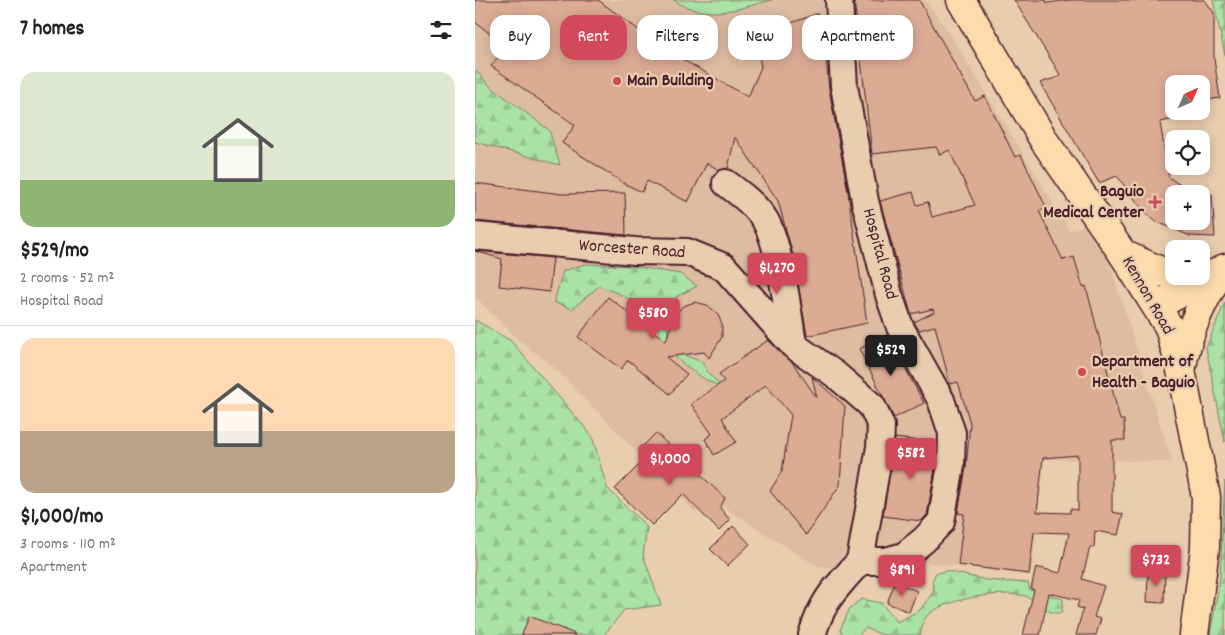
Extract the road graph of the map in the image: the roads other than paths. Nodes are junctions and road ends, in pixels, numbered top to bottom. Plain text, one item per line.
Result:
1 (839, 0) edge
2 (961, 0) edge
3 (726, 183) dead end
4 (475, 236) edge
5 (1123, 254) junction
6 (1216, 271) edge
7 (1165, 273) edge
8 (1157, 306) junction
9 (793, 345) junction
10 (1181, 370) junction
11 (860, 561) junction
12 (813, 635) edge
13 (1194, 635) edge

1 - 11 street, Hospital Road
2 - 5 main road, Kennon Road
3 - 9 street
4 - 9 street, Worcester Road
5 - 7 main road
5 - 8 main road, Kennon Road
6 - 8 main road
6 - 10 main road
8 - 10 main road, Kennon Road
9 - 11 street, Worcester Road
10 - 13 main road, Kennon Road
11 - 12 street

